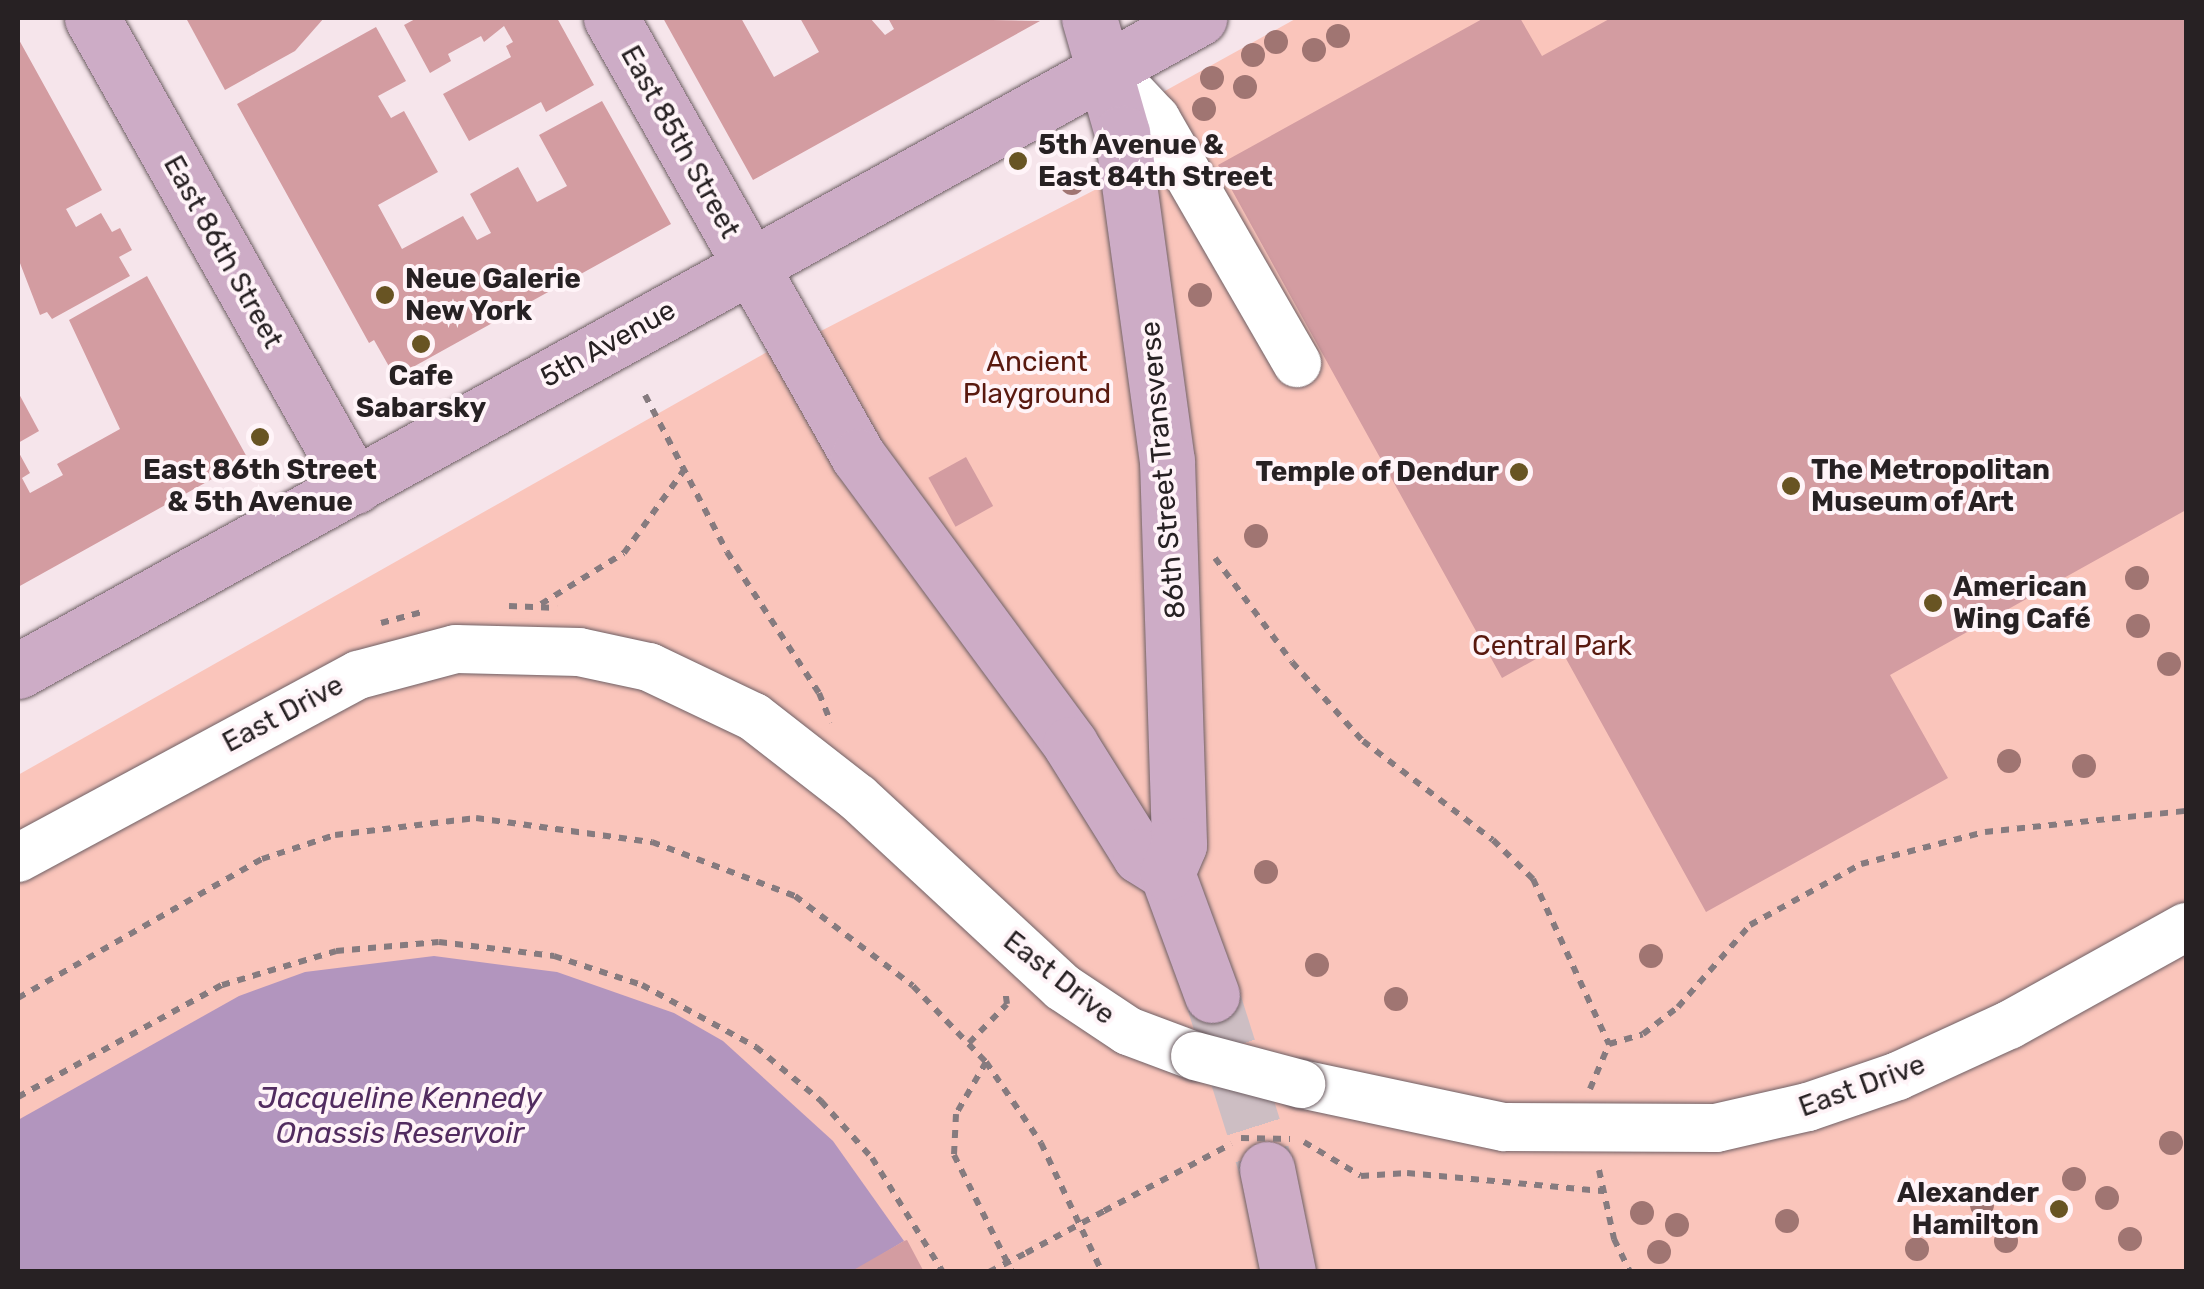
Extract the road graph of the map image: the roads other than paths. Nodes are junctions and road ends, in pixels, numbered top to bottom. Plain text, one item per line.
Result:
1 (92, 18) edge
2 (611, 18) edge
3 (1088, 18) edge
4 (1199, 18) edge
5 (1108, 68) junction
6 (749, 266) junction
7 (1297, 363) dead end
8 (355, 486) junction
9 (18, 671) edge
10 (18, 858) edge
11 (1167, 873) junction
12 (2186, 927) edge
13 (1212, 996) tunnel mouth
14 (1266, 1149) tunnel mouth
15 (1288, 1272) edge

1 - 8 main road, East 86th Street
2 - 6 main road, East 85th Street
3 - 5 main road, 86th Street Transverse
4 - 5 main road, 5th Avenue
5 - 6 main road, 5th Avenue
5 - 7 street
5 - 11 main road, 86th Street Transverse
6 - 8 main road, 5th Avenue
6 - 11 main road
8 - 9 main road, 5th Avenue
10 - 12 street, East Drive, bridge
11 - 13 main road
14 - 15 main road

